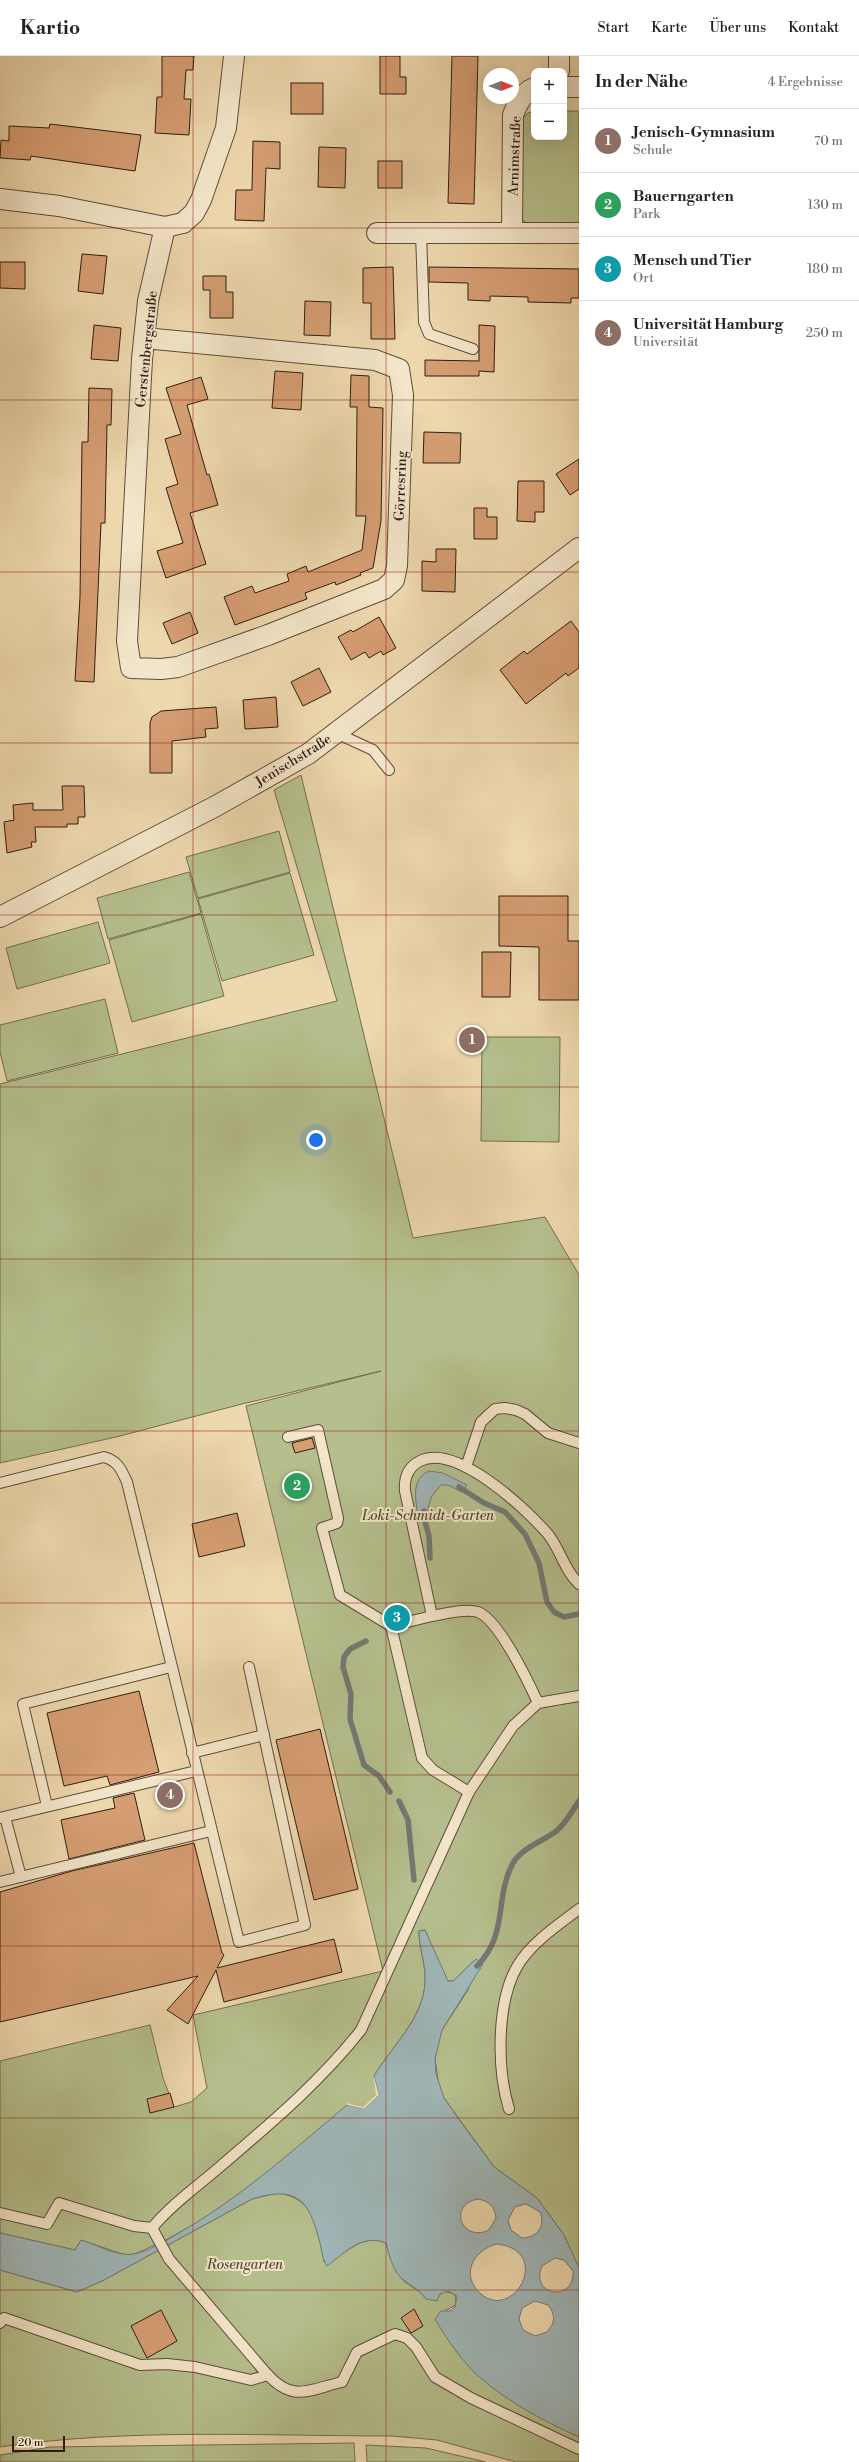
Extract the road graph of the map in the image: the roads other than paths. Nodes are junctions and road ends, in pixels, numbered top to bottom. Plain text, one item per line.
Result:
1 (234, 56) edge
2 (559, 56) edge
3 (559, 68) edge
4 (567, 87) edge
5 (579, 87) edge
6 (531, 89) edge
7 (0, 199) edge
8 (165, 227) junction
9 (512, 232) junction
10 (377, 233) dead end
11 (421, 233) junction
12 (579, 233) edge
13 (144, 338) junction
14 (473, 349) dead end
15 (579, 548) edge
16 (131, 668) joint
17 (336, 733) junction
18 (389, 770) dead end
19 (0, 916) edge
20 (288, 1437) dead end
21 (579, 1443) edge
22 (466, 1466) junction
23 (0, 1483) edge
24 (579, 1584) edge
25 (432, 1616) junction
26 (391, 1626) junction
27 (171, 1667) junction
28 (249, 1667) dead end
29 (579, 1696) edge
30 (538, 1703) junction
31 (264, 1735) junction
32 (192, 1753) junction
33 (196, 1771) junction
34 (469, 1792) junction
35 (47, 1806) junction
36 (2, 1818) edge
37 (212, 1831) junction
38 (21, 1877) junction
39 (0, 1882) edge
40 (579, 1910) edge
41 (509, 2109) dead end
42 (0, 2213) edge
43 (152, 2228) junction
44 (0, 2323) edge
45 (268, 2375) junction
46 (579, 2449) edge

1 - 8 street
2 - 3 street
4 - 5 street
6 - 9 street, Arnimstraße
7 - 8 street
8 - 13 street, Gerstenbergstraße
9 - 11 street
9 - 12 street
10 - 11 street
11 - 14 lane
13 - 16 street, Gerstenbergstraße
13 - 16 street, Görresring
15 - 17 street, Jenischstraße
17 - 18 lane
17 - 19 street, Jenischstraße
20 - 26 lane
21 - 22 lane
22 - 24 lane
22 - 25 lane
23 - 27 lane
25 - 26 lane
25 - 30 lane
26 - 34 lane
27 - 32 lane
27 - 35 lane
28 - 31 lane
29 - 30 lane
30 - 34 lane
31 - 32 lane
31 - 37 lane
32 - 33 lane
33 - 35 lane
33 - 37 lane
34 - 43 lane
35 - 36 lane
36 - 38 lane
37 - 38 lane
38 - 39 lane
40 - 41 lane
42 - 43 lane
43 - 45 lane
44 - 45 lane
45 - 46 lane

